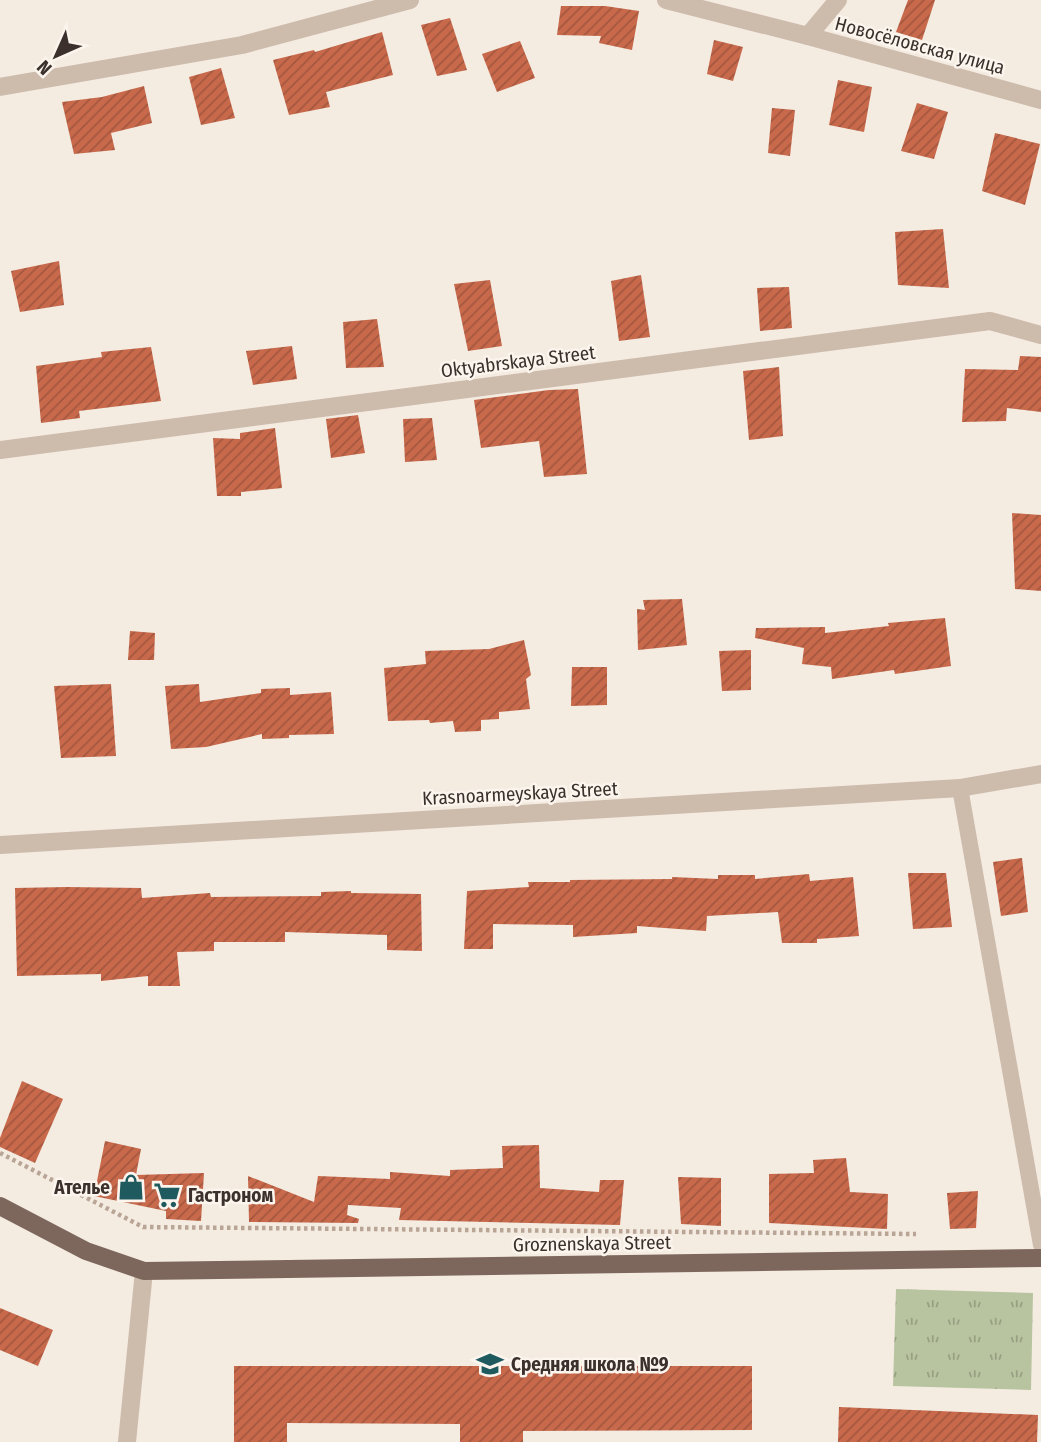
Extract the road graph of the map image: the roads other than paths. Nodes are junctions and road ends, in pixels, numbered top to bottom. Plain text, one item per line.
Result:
1 (410, 0) edge
2 (666, 0) edge
3 (838, 0) edge
4 (808, 36) junction
5 (0, 87) edge
6 (1041, 100) edge
7 (1041, 334) edge
8 (0, 450) edge
9 (1041, 774) edge
10 (960, 788) junction
11 (0, 845) edge
12 (0, 1206) edge
13 (1041, 1245) edge
14 (1041, 1258) edge
15 (144, 1271) junction
16 (127, 1442) edge

1 - 5 street
2 - 4 street, Новосёловская улица
3 - 4 street
4 - 6 street, Новосёловская улица
7 - 8 street, Oktyabrskaya Street
9 - 10 street, Krasnoarmeyskaya Street
10 - 11 street, Krasnoarmeyskaya Street
10 - 13 lane
12 - 15 main road, Groznenskaya Street
14 - 15 main road, Groznenskaya Street
15 - 16 street

